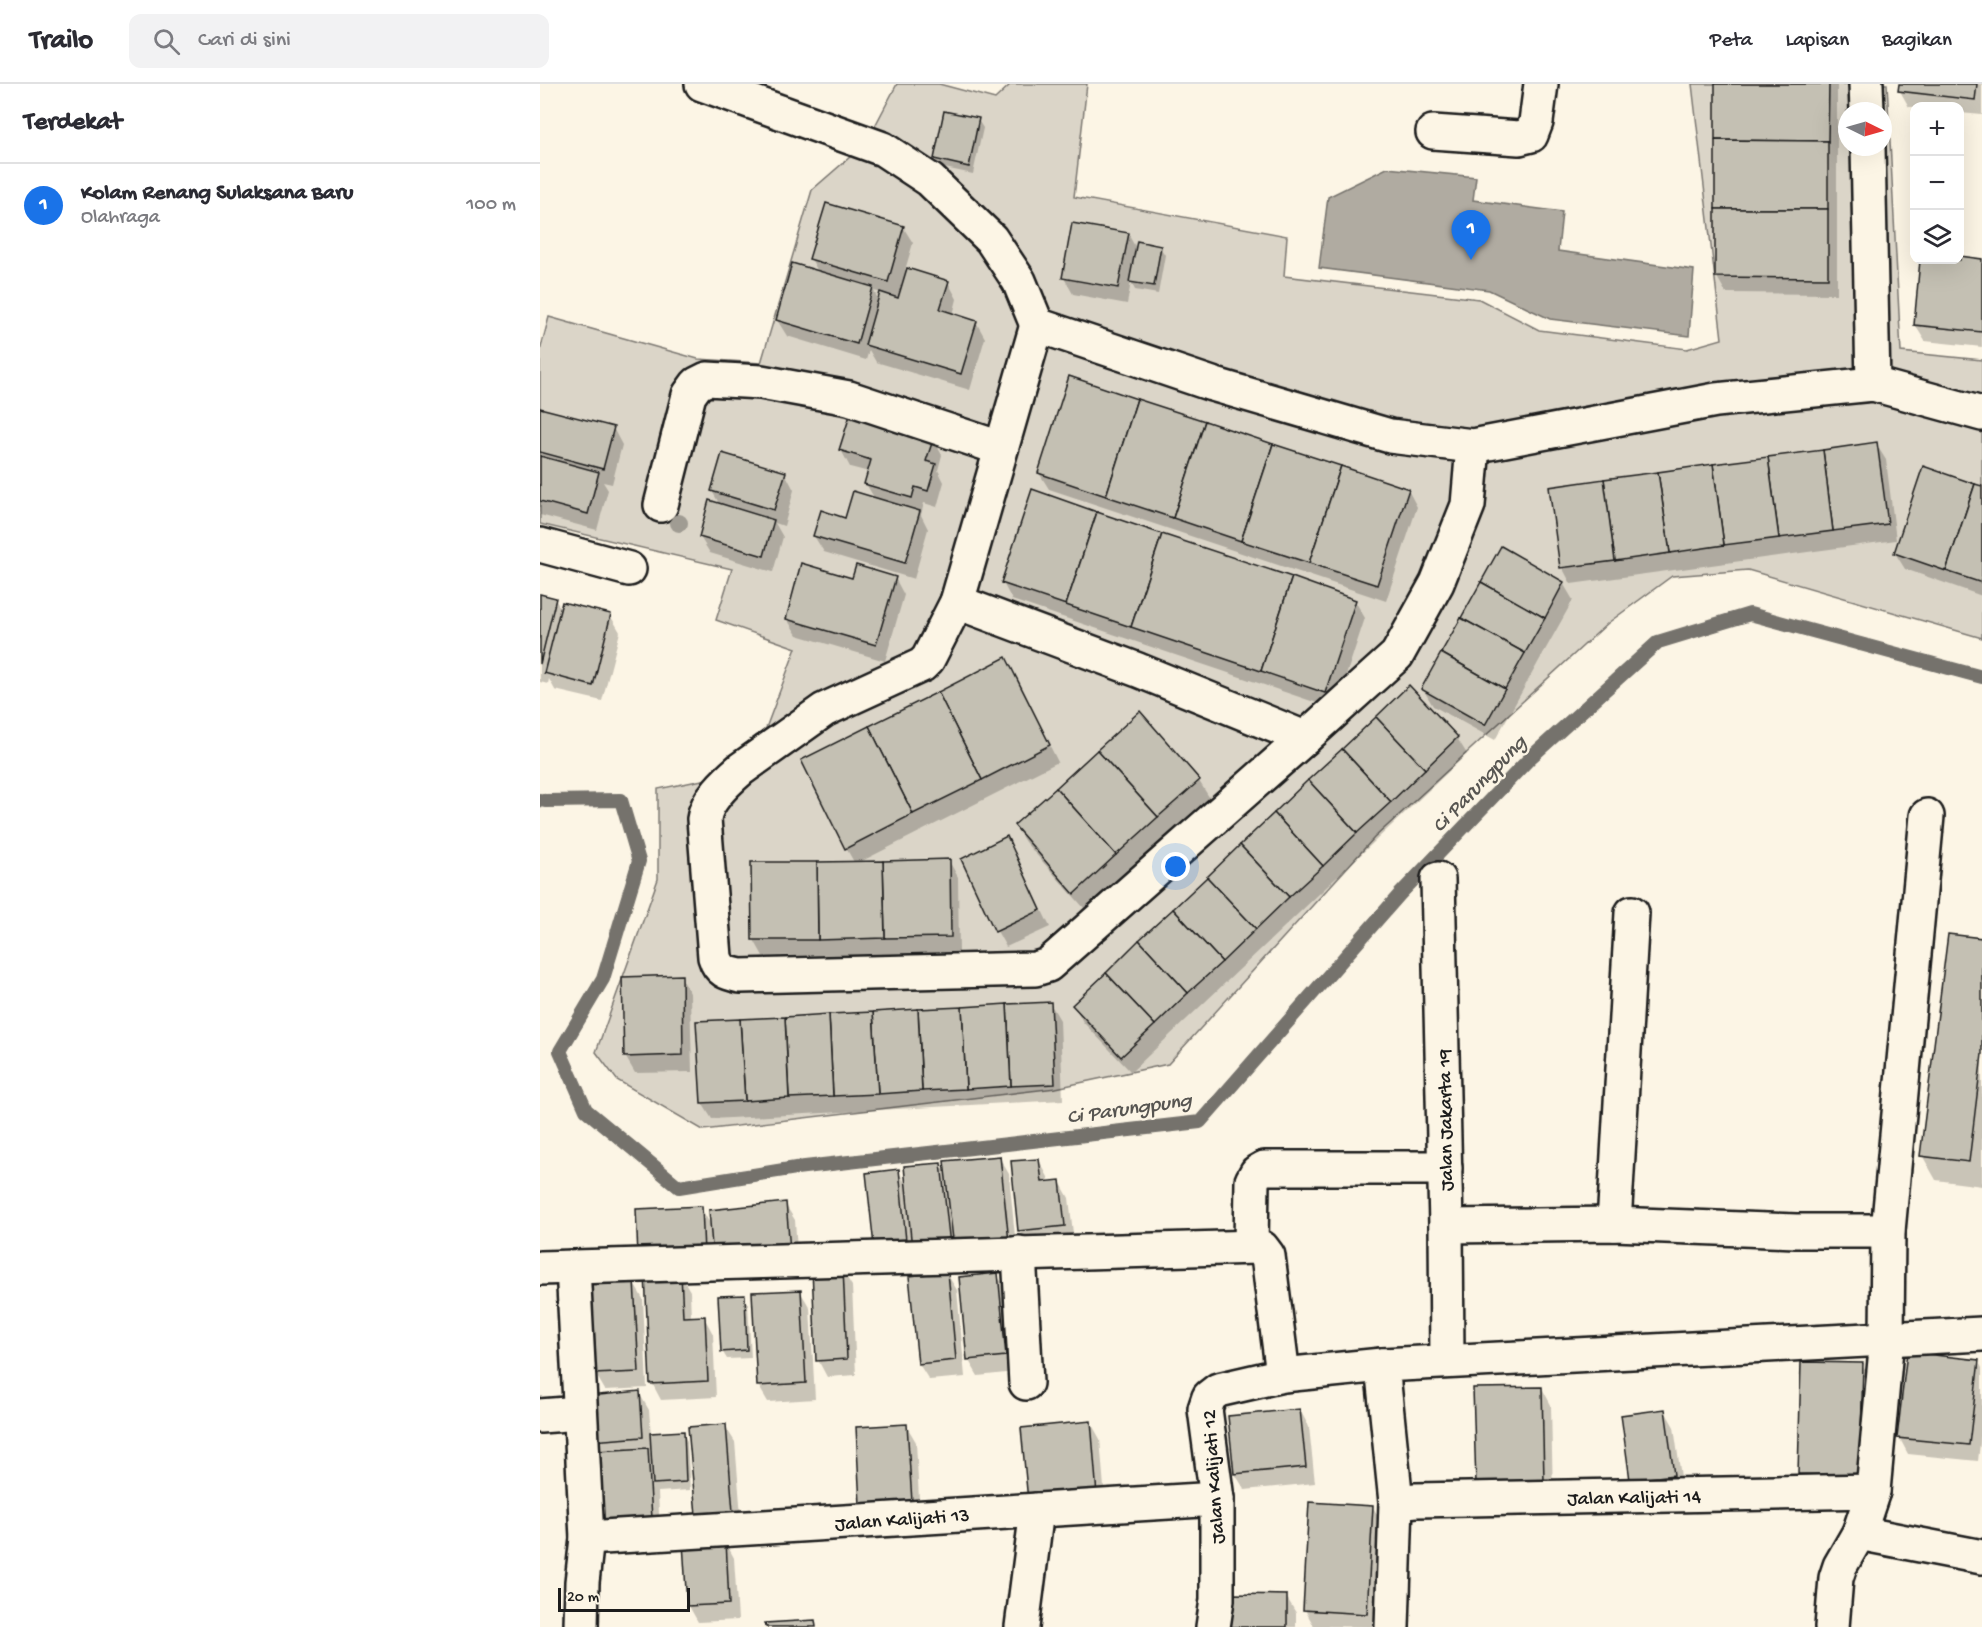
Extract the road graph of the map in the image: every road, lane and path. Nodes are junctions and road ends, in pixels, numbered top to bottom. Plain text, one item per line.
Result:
1 (702, 84) edge
2 (1541, 84) edge
3 (1866, 84) edge
4 (1867, 102) edge
5 (1433, 132) dead end
6 (1868, 156) edge
7 (1038, 325) junction
8 (1873, 384) junction
9 (1982, 414) edge
10 (1473, 446) junction
11 (1000, 448) junction
12 (661, 505) dead end
13 (540, 545) edge
14 (629, 569) dead end
15 (957, 602) junction
16 (1305, 738) junction
17 (1927, 816) dead end
18 (1438, 879) dead end
19 (1632, 913) dead end
20 (1445, 1168) junction
21 (1614, 1224) junction
22 (1446, 1226) junction
23 (1888, 1231) junction
24 (1251, 1246) junction
25 (1019, 1253) junction
26 (573, 1267) junction
27 (540, 1268) edge
28 (1982, 1334) edge
29 (1887, 1338) junction
30 (1447, 1360) junction
31 (1382, 1365) junction
32 (1283, 1375) junction
33 (1026, 1383) dead end
34 (580, 1413) junction
35 (540, 1416) edge
36 (1873, 1491) junction
37 (1218, 1499) junction
38 (1396, 1502) junction
39 (1037, 1510) junction
40 (1859, 1533) junction
41 (587, 1538) junction
42 (1982, 1557) edge
43 (581, 1627) edge
44 (1022, 1627) edge
45 (1213, 1627) edge
46 (1392, 1627) edge
47 (1832, 1627) edge

1 - 7 street
2 - 5 street
3 - 4 street
6 - 8 street
7 - 10 street
7 - 11 street
8 - 9 street
8 - 10 street
10 - 16 street
11 - 12 street
11 - 15 street
13 - 14 street
15 - 16 street
15 - 16 street
17 - 23 street
18 - 20 street, Jalan Jakarta 19
19 - 21 street
20 - 22 street, Jalan Jakarta 19
20 - 24 street
21 - 22 street
21 - 23 street
22 - 30 street, Jalan Jakarta 19
23 - 29 street
24 - 25 street
24 - 32 street
25 - 26 street
25 - 33 street
26 - 27 street
26 - 34 street
28 - 29 street, Jalan Kalijati 12
29 - 30 street, Jalan Kalijati 12
29 - 36 street
30 - 31 street, Jalan Kalijati 12
31 - 32 street, Jalan Kalijati 12
31 - 38 street
32 - 37 street, Jalan Kalijati 12
34 - 35 street
34 - 41 street
36 - 38 street, Jalan Kalijati 14
36 - 40 street
37 - 39 street, Jalan Kalijati 13
37 - 45 street, Jalan Kalijati 12
38 - 46 street
39 - 41 street, Jalan Kalijati 13
39 - 44 street
40 - 42 street
40 - 47 street
41 - 43 street

